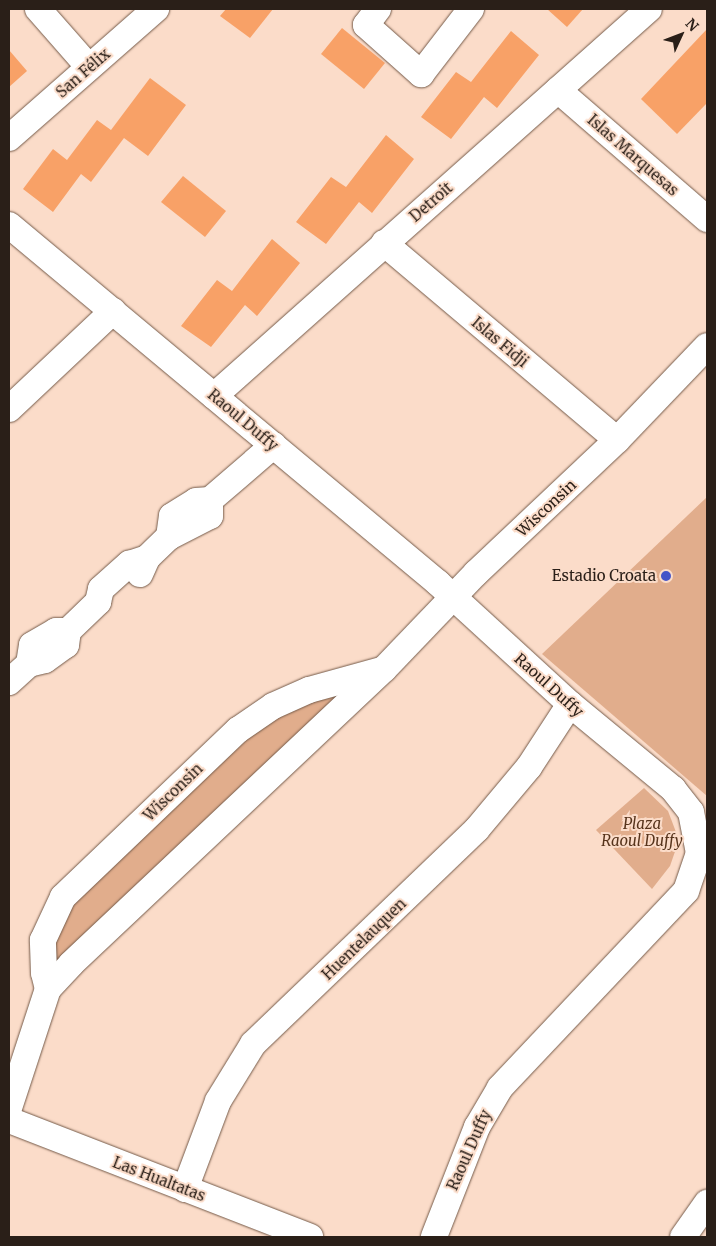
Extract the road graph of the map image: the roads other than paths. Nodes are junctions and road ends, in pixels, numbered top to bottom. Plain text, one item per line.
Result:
1 (38, 9) edge
2 (156, 9) edge
3 (378, 9) edge
4 (471, 9) edge
5 (649, 9) edge
6 (90, 67) junction
7 (558, 90) junction
8 (9, 138) edge
9 (707, 219) edge
10 (9, 225) edge
11 (384, 243) junction
12 (113, 311) junction
13 (707, 346) edge
14 (214, 396) junction
15 (9, 409) edge
16 (617, 440) junction
17 (274, 446) junction
18 (453, 596) junction
19 (384, 669) junction
20 (9, 682) edge
21 (570, 704) junction
22 (48, 989) junction
23 (9, 1108) edge
24 (9, 1120) edge
25 (186, 1189) junction
26 (707, 1203) edge
27 (310, 1237) edge
28 (434, 1237) edge
29 (683, 1237) edge

1 - 6 street
2 - 6 street, San Félix
3 - 4 street
5 - 7 street, Detroit
6 - 8 street, San Félix
7 - 9 street, Islas Marquesas
7 - 11 street, Detroit
10 - 12 street, Raoul Duffy
11 - 14 street, Detroit
11 - 16 street, Islas Fidji
12 - 14 street, Raoul Duffy
12 - 15 street
13 - 16 street, Wisconsin
14 - 17 street, Raoul Duffy
16 - 18 street, Wisconsin
17 - 18 street, Raoul Duffy
17 - 20 street
18 - 19 street, Wisconsin
18 - 21 street, Raoul Duffy
19 - 22 street, Wisconsin
19 - 22 street, Wisconsin
21 - 25 street, Huentelauquen
21 - 28 street, Raoul Duffy
22 - 23 street, Wisconsin
24 - 25 street, Las Hualtatas
25 - 27 street, Las Hualtatas
26 - 29 street

